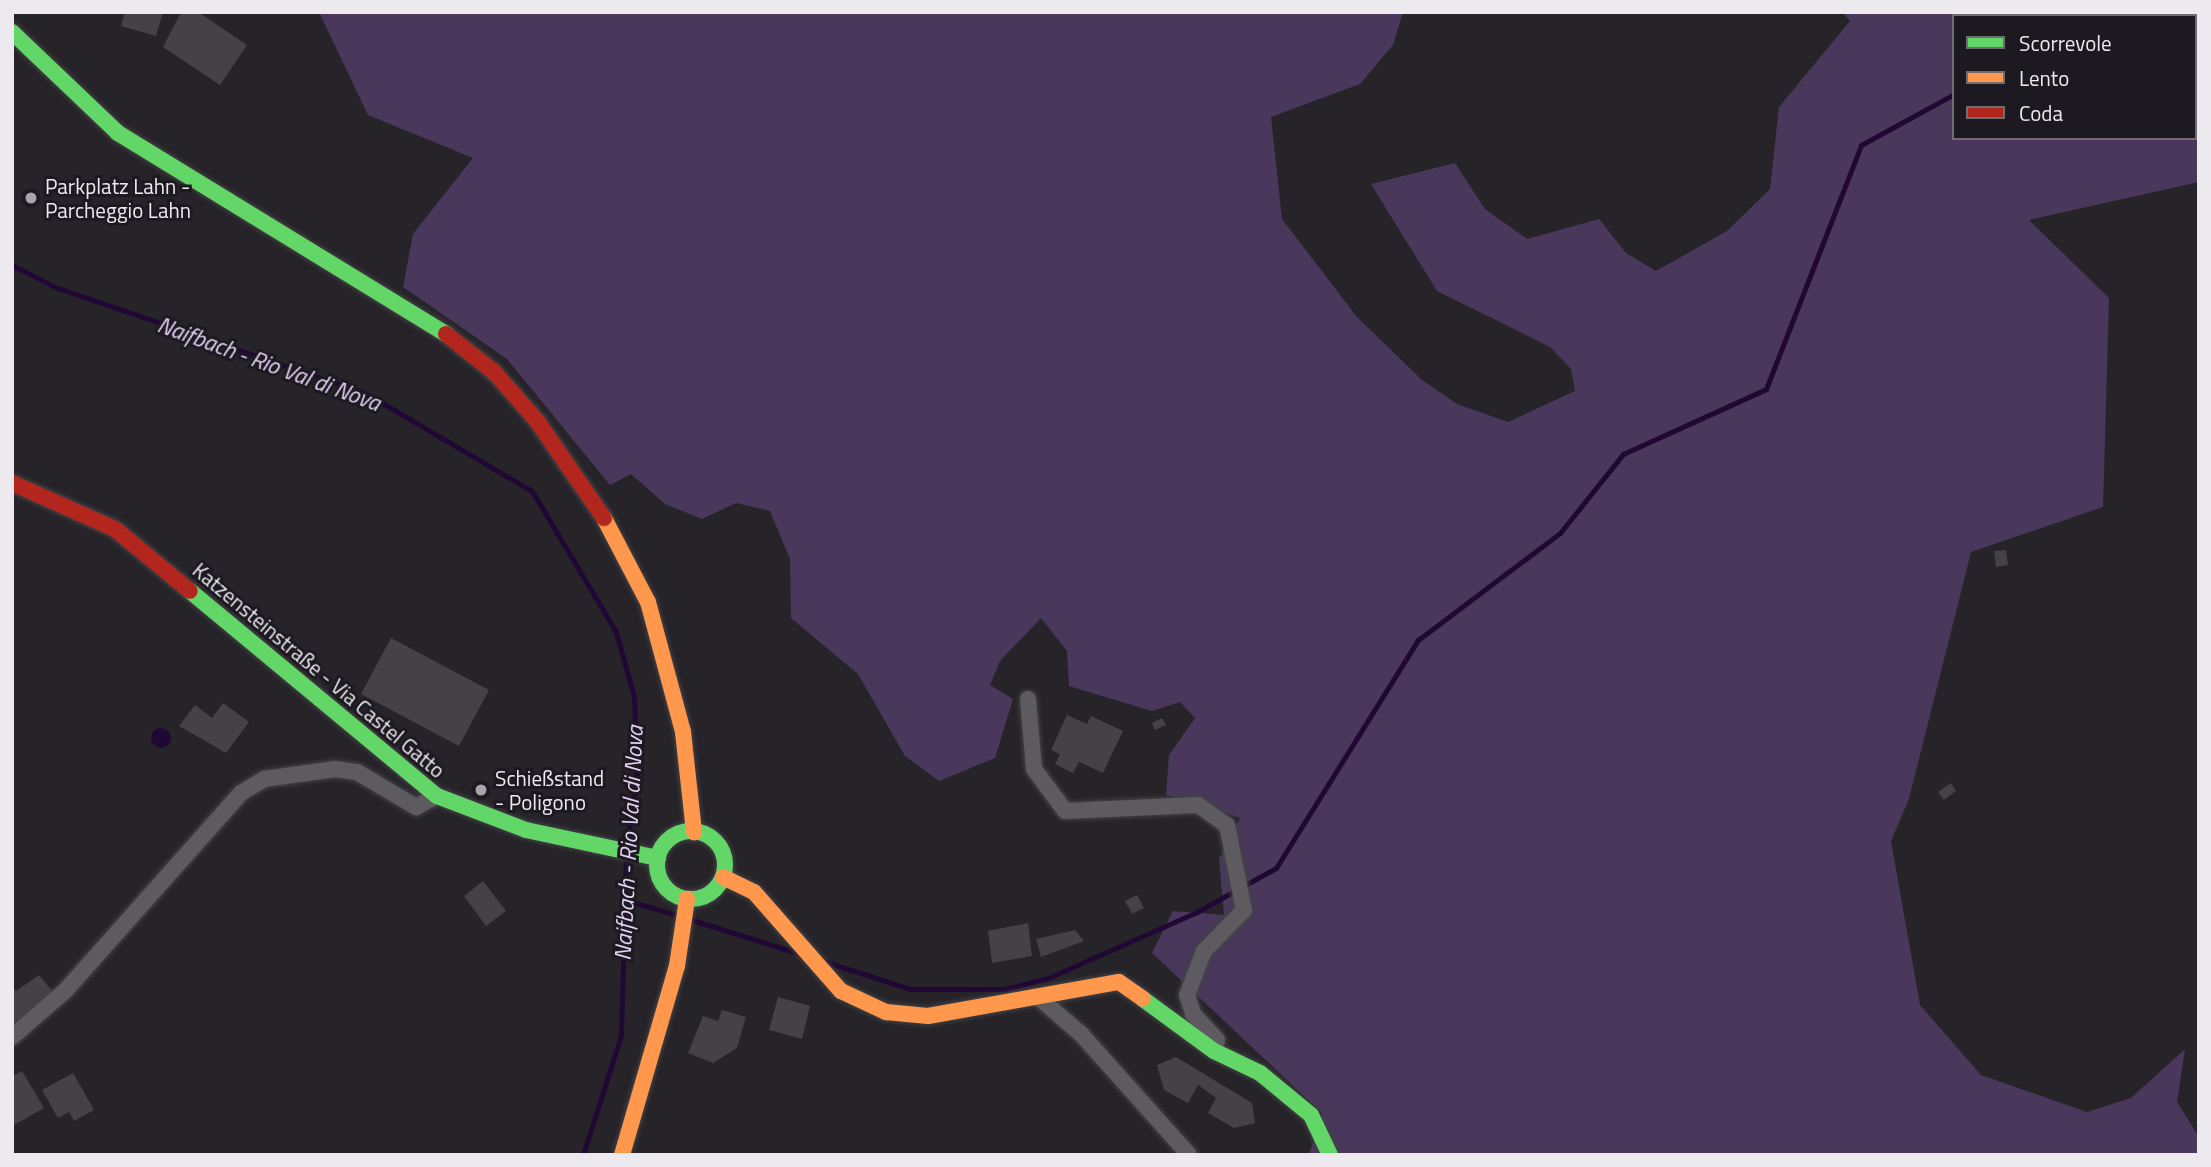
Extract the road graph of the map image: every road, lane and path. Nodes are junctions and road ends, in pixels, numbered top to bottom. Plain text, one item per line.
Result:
1 (12, 32) edge
2 (12, 483) edge
3 (1028, 699) dead end
4 (437, 796) junction
5 (694, 832) junction
6 (658, 858) junction
7 (723, 877) junction
8 (687, 905) junction
9 (1038, 997) junction
10 (12, 1037) edge
11 (1214, 1051) junction
12 (622, 1155) edge
13 (1189, 1155) edge
14 (1330, 1155) edge

1 - 5 main road
2 - 4 main road, Katzensteinstraße - Via Castel Gatto
3 - 11 street
4 - 6 main road, Katzensteinstraße - Via Castel Gatto
4 - 10 street
5 - 6 main road
5 - 7 main road
6 - 8 main road
7 - 8 main road
7 - 9 main road
8 - 12 main road
9 - 11 main road
9 - 13 street
11 - 14 main road

